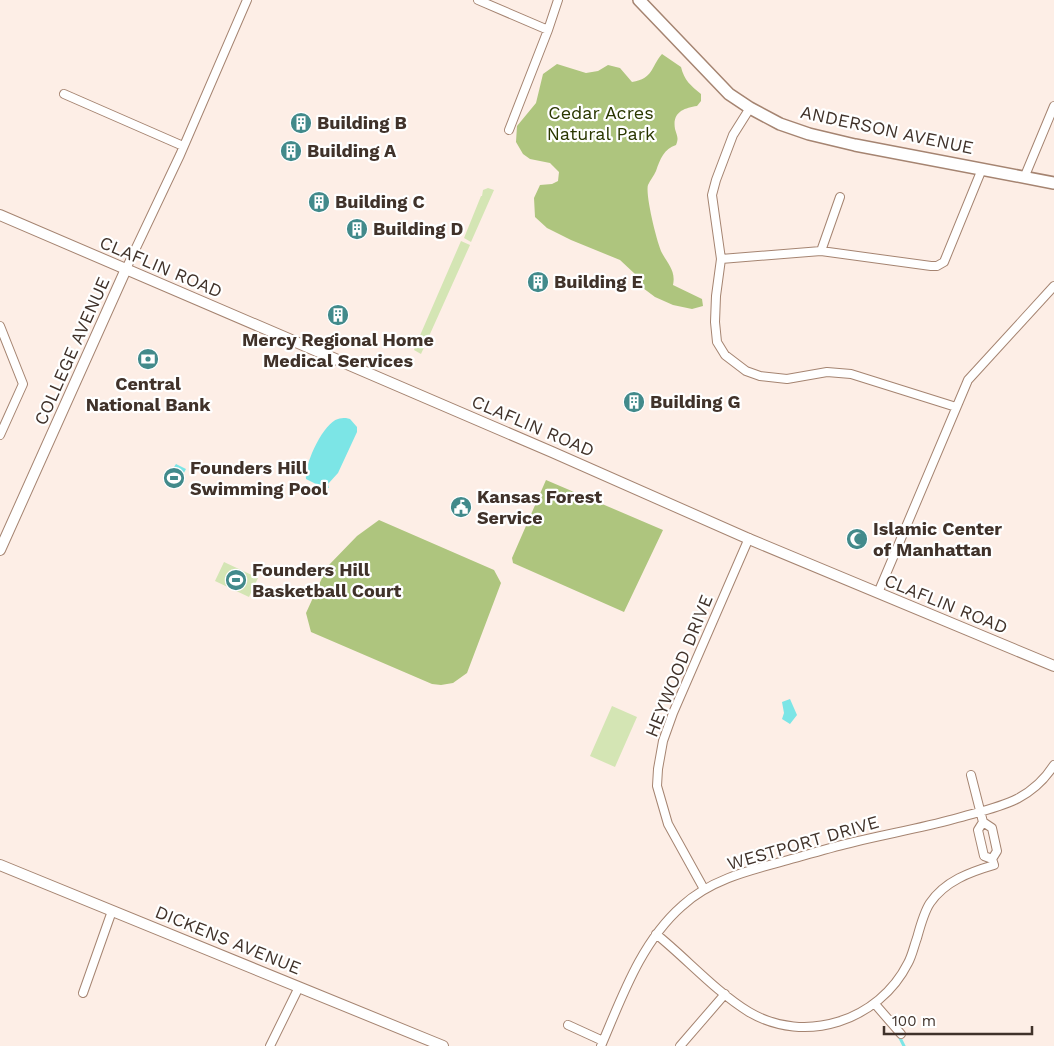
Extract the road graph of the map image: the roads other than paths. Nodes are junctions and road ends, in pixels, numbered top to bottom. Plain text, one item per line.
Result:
1 (247, 0) edge
2 (478, 0) edge
3 (558, 0) edge
4 (639, 0) edge
5 (548, 30) junction
6 (64, 94) dead end
7 (1054, 106) edge
8 (750, 108) junction
9 (509, 130) dead end
10 (183, 146) junction
11 (982, 169) junction
12 (1024, 178) junction
13 (1054, 183) edge
14 (840, 197) dead end
15 (0, 215) edge
16 (821, 250) junction
17 (721, 259) junction
18 (126, 270) junction
19 (1054, 286) edge
20 (0, 326) edge
21 (956, 407) junction
22 (0, 435) edge
23 (748, 538) junction
24 (0, 550) edge
25 (878, 593) junction
26 (1054, 666) edge
27 (1054, 766) edge
28 (971, 775) dead end
29 (980, 811) junction
30 (983, 822) junction
31 (992, 858) junction
32 (0, 865) edge
33 (704, 889) junction
34 (112, 911) junction
35 (656, 934) junction
36 (299, 987) junction
37 (83, 993) dead end
38 (725, 994) junction
39 (875, 1004) junction
40 (568, 1025) dead end
41 (901, 1034) dead end
42 (602, 1043) edge
43 (270, 1046) edge
44 (444, 1046) edge
45 (680, 1046) edge

1 - 10 street, COLLEGE AVENUE
2 - 5 street
3 - 5 street
4 - 8 main road, ANDERSON AVENUE
5 - 9 street
6 - 10 street
7 - 12 street
8 - 11 main road, ANDERSON AVENUE
8 - 17 street
10 - 18 street, COLLEGE AVENUE
11 - 12 main road, ANDERSON AVENUE
11 - 16 street
12 - 13 main road, ANDERSON AVENUE
14 - 16 street
15 - 18 street, CLAFLIN ROAD
16 - 17 street
17 - 21 street
18 - 23 street, CLAFLIN ROAD
18 - 24 street, COLLEGE AVENUE
19 - 21 street
20 - 22 street
21 - 25 street
23 - 25 street, CLAFLIN ROAD
23 - 33 street, HEYWOOD DRIVE
25 - 26 street, CLAFLIN ROAD
27 - 29 street, WESTPORT DRIVE
28 - 29 street
29 - 30 street
29 - 33 street, WESTPORT DRIVE
30 - 31 street
30 - 31 street
31 - 39 street
32 - 34 street, DICKENS AVENUE
33 - 35 street, WESTPORT DRIVE
34 - 36 street, DICKENS AVENUE
34 - 37 street
35 - 38 street
35 - 42 street, WESTPORT DRIVE
36 - 43 street
36 - 44 street, DICKENS AVENUE
38 - 39 street
38 - 45 street
39 - 41 street
40 - 42 street

